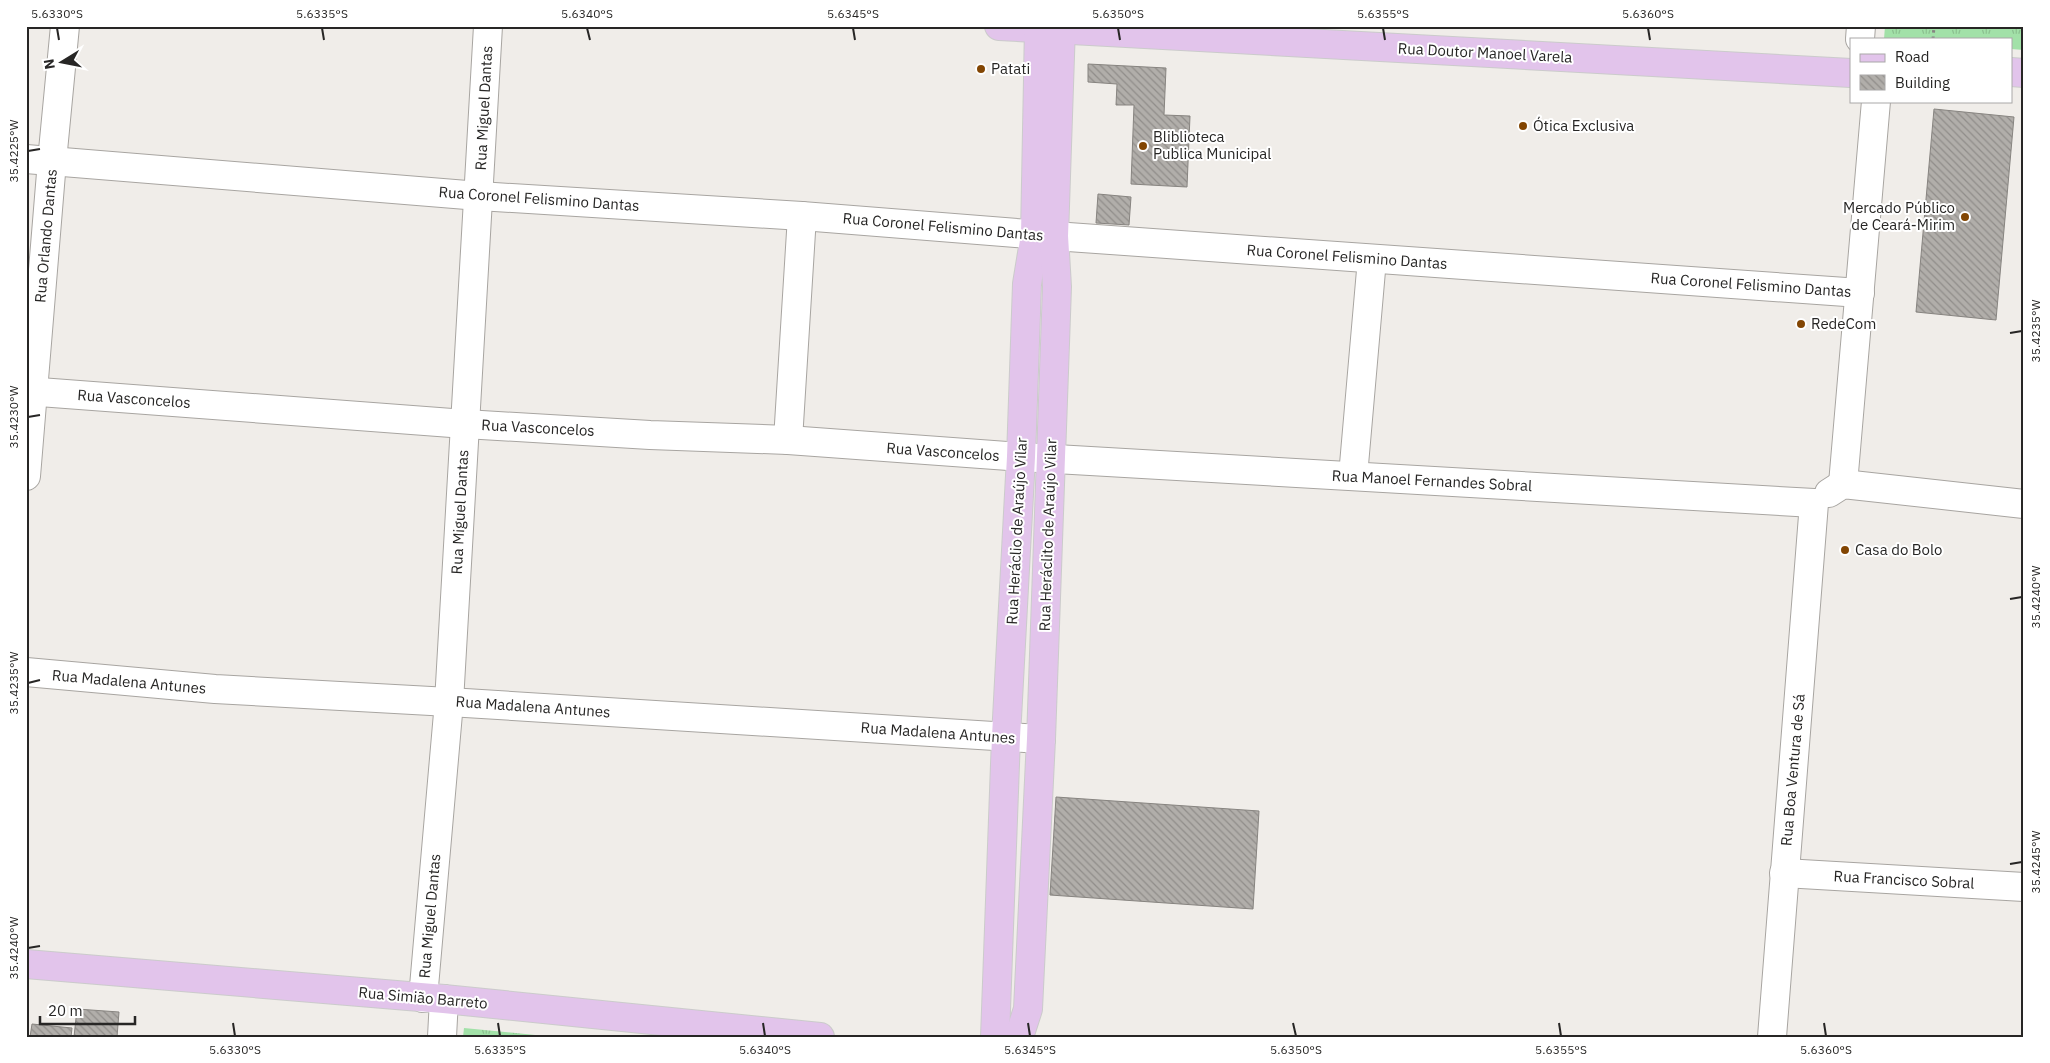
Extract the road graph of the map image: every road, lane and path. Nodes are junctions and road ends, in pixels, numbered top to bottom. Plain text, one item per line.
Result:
1 (65, 26) edge
2 (488, 26) edge
3 (999, 26) edge
4 (1050, 28) edge
5 (1850, 73) edge
6 (1876, 102) edge
7 (39, 160) edge
8 (479, 196) junction
9 (802, 216) junction
10 (1044, 235) junction
11 (1372, 259) junction
12 (1860, 293) junction
13 (30, 391) edge
14 (465, 424) junction
15 (788, 440) junction
16 (1021, 458) junction
17 (1051, 459) junction
18 (26, 476) edge
19 (1353, 476) junction
20 (1843, 484) junction
21 (1814, 502) junction
22 (2024, 504) edge
23 (26, 672) edge
24 (449, 702) junction
25 (1006, 737) junction
26 (1041, 739) junction
27 (1784, 873) junction
28 (2024, 887) edge
29 (26, 964) edge
30 (434, 998) junction
31 (442, 1037) edge
32 (820, 1037) edge
33 (995, 1037) edge
34 (1019, 1037) edge
35 (1772, 1037) edge

1 - 7 street, Rua Orlando Dantas
2 - 8 street, Rua Miguel Dantas
3 - 4 main road, Rua Doutor Manoel Varela
4 - 5 main road, Rua Doutor Manoel Varela
4 - 10 main road, Rua Heráclio de Araújo Vilar
6 - 12 street
7 - 8 street, Rua Coronel Felismino Dantas
7 - 13 street, Rua Orlando Dantas
8 - 9 street, Rua Coronel Felismino Dantas
8 - 14 street, Rua Miguel Dantas
9 - 10 street, Rua Coronel Felismino Dantas
9 - 15 street
10 - 11 street, Rua Coronel Felismino Dantas
10 - 16 main road, Rua Heráclio de Araújo Vilar
10 - 17 main road, Rua Heráclito de Araújo Vilar
11 - 12 street, Rua Coronel Felismino Dantas
11 - 19 street
12 - 20 street
13 - 14 street, Rua Vasconcelos
13 - 18 street, Rua Orlando Dantas
14 - 15 street, Rua Vasconcelos
14 - 24 street, Rua Miguel Dantas
15 - 16 street, Rua Vasconcelos
16 - 17 street, Rua Vasconcelos
16 - 25 main road, Rua Heráclio de Araújo Vilar
17 - 19 street, Rua Manoel Fernandes Sobral
17 - 26 main road, Rua Heráclito de Araújo Vilar
19 - 21 street, Rua Manoel Fernandes Sobral
20 - 21 street
20 - 22 street
21 - 27 street, Rua Boa Ventura de Sá
23 - 24 street, Rua Madalena Antunes
24 - 25 street, Rua Madalena Antunes
24 - 30 street, Rua Miguel Dantas
25 - 26 street, Rua Madalena Antunes
25 - 33 main road, Rua Heráclio de Araújo Vilar
26 - 34 main road, Rua Heráclito de Araújo Vilar
27 - 28 street, Rua Francisco Sobral
27 - 35 street, Rua Boa Ventura de Sá
29 - 30 main road, Rua Simião Barreto
30 - 31 street, Rua Miguel Dantas
30 - 32 main road, Rua Simião Barreto

